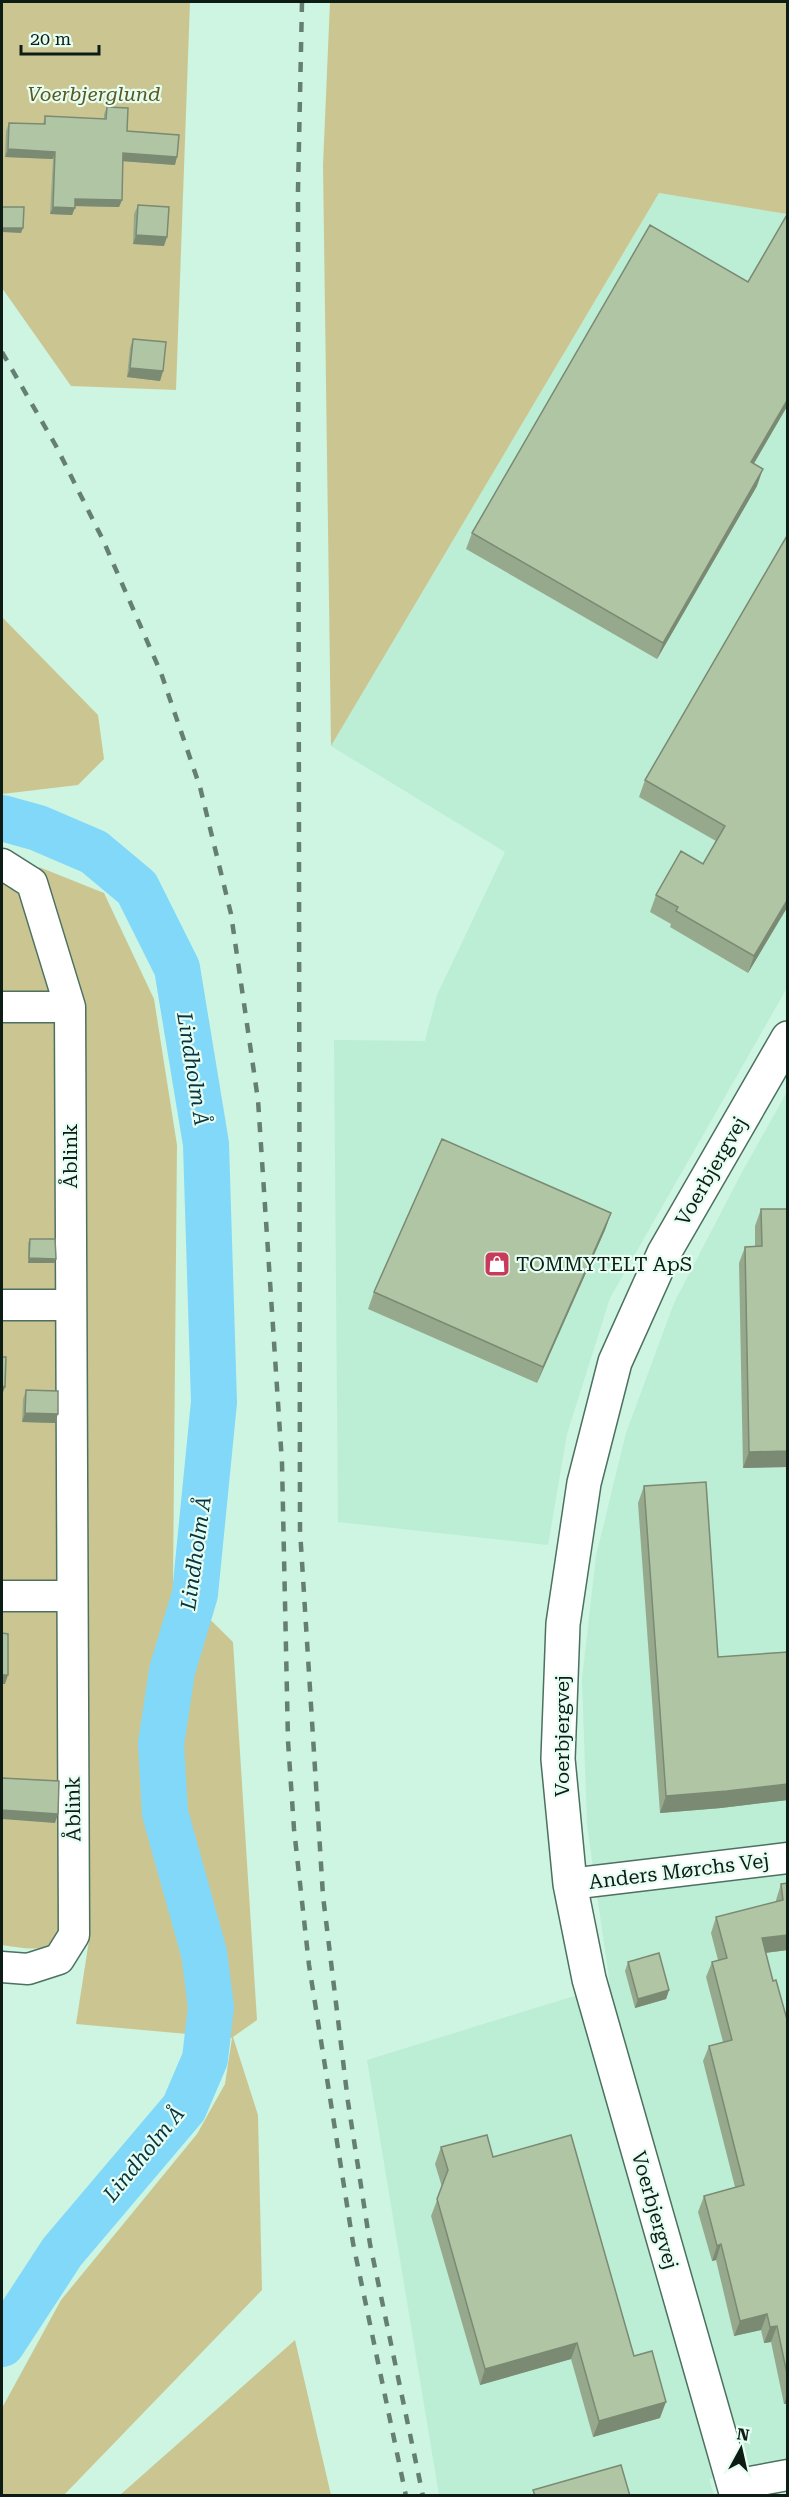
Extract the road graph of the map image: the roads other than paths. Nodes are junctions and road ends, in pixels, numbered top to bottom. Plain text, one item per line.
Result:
1 (2, 864) edge
2 (70, 1006) junction
3 (2, 1007) edge
4 (788, 1038) edge
5 (2, 1305) edge
6 (71, 1305) junction
7 (2, 1596) edge
8 (71, 1596) junction
9 (788, 1858) edge
10 (570, 1884) junction
11 (2, 1967) edge
12 (788, 2475) edge
13 (735, 2490) edge

1 - 2 street, Åblink
2 - 3 street
2 - 6 street, Åblink
4 - 10 street, Voerbjergvej
5 - 6 street
6 - 8 street, Åblink
7 - 8 street
8 - 11 street, Åblink
9 - 10 street, Anders Mørchs Vej
10 - 13 street, Voerbjergvej
12 - 13 street

